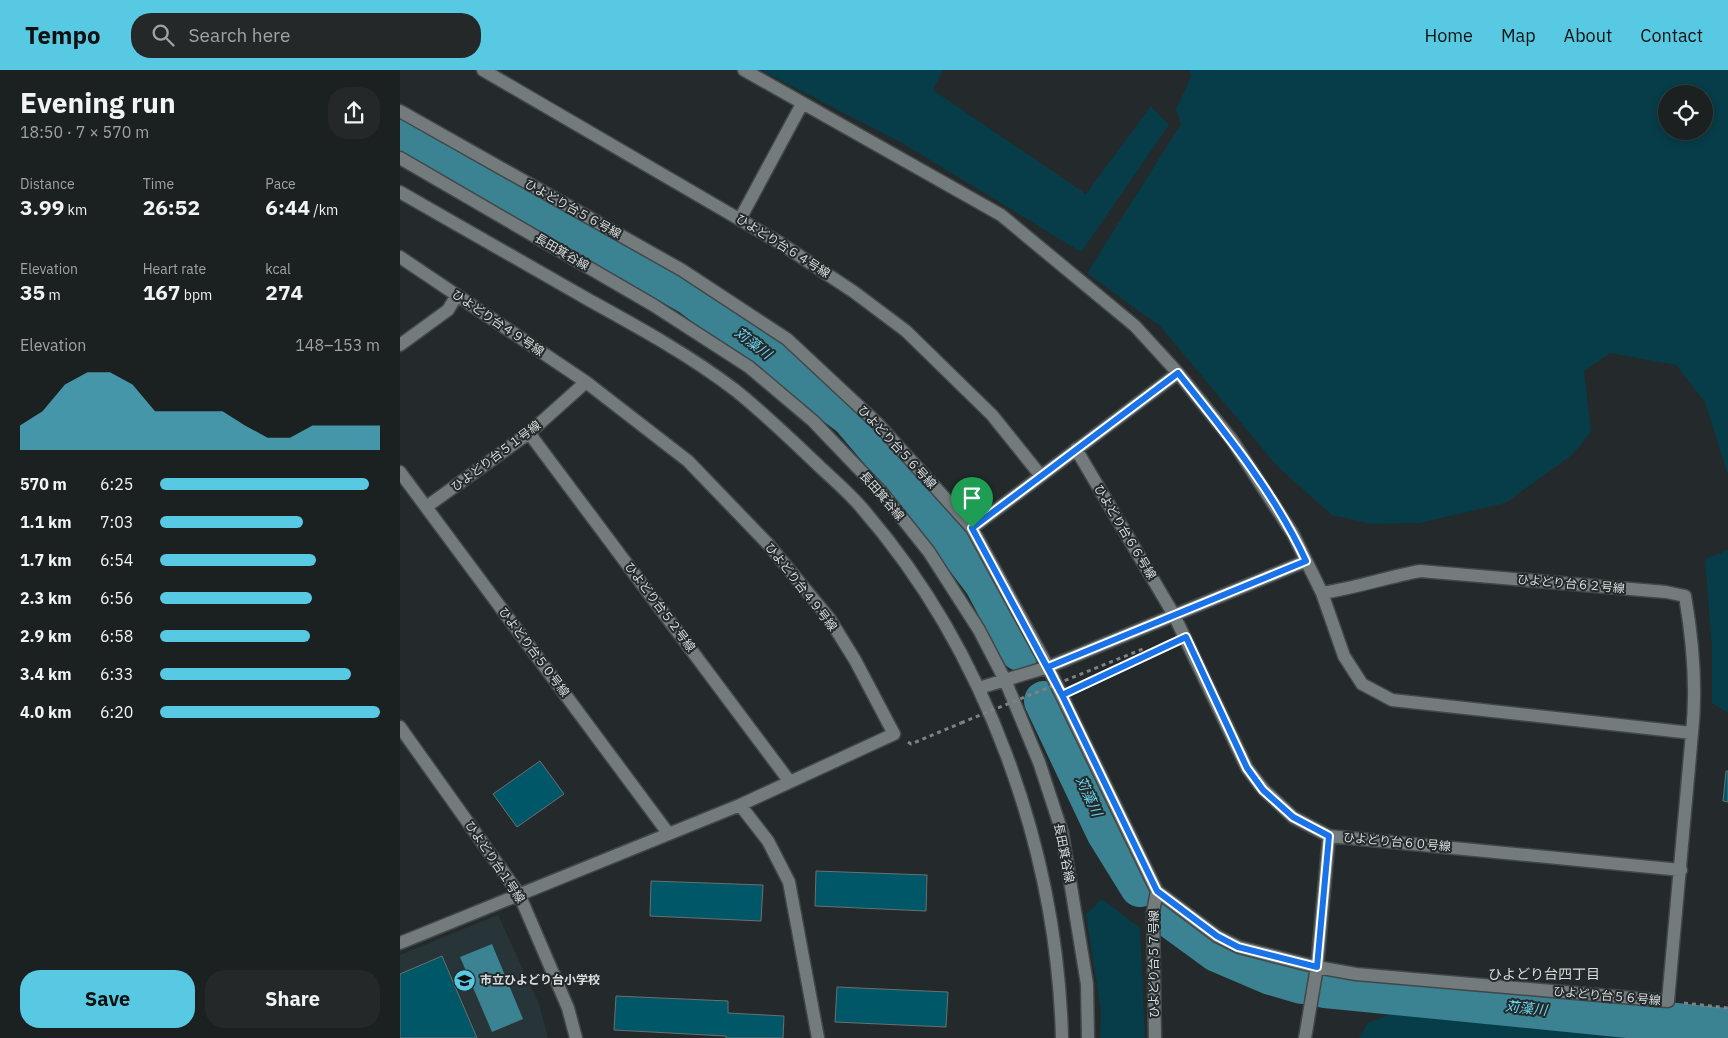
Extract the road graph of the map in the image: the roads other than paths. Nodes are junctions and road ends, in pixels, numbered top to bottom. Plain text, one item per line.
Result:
1 (483, 70) edge
2 (744, 70) edge
3 (802, 104) junction
4 (400, 112) edge
5 (400, 158) edge
6 (400, 192) edge
7 (740, 220) junction
8 (400, 257) edge
9 (457, 295) junction
10 (400, 345) edge
11 (1178, 373) junction
12 (586, 382) junction
13 (529, 433) junction
14 (1076, 449) junction
15 (400, 472) edge
16 (1041, 476) junction
17 (426, 507) junction
18 (972, 528) junction
19 (1306, 561) junction
20 (1322, 593) junction
21 (1174, 615) junction
22 (1048, 667) junction
23 (1005, 680) junction
24 (979, 688) junction
25 (400, 727) edge
26 (1692, 733) junction
27 (790, 782) junction
28 (740, 805) junction
29 (668, 833) junction
30 (1329, 836) junction
31 (1681, 870) junction
32 (1157, 891) junction
33 (519, 894) junction
34 (400, 943) edge
35 (1317, 967) junction
36 (576, 1038) edge
37 (818, 1038) edge
38 (1062, 1038) edge
39 (1088, 1038) edge
40 (1155, 1038) edge
41 (1305, 1038) edge

1 - 7 street, ひよどり台６４号線
2 - 3 street
3 - 7 street
3 - 11 street
4 - 18 street, ひよどり台５６号線
5 - 23 street, 長田箕谷線
6 - 24 street, 長田箕谷線
7 - 16 street, ひよどり台６４号線
8 - 9 street, ひよどり台４９号線
9 - 10 street
9 - 12 street, ひよどり台４９号線
11 - 14 street
11 - 19 street
12 - 13 street, ひよどり台５１号線
12 - 27 street, ひよどり台４９号線
13 - 17 street, ひよどり台５１号線
13 - 27 street, ひよどり台５２号線
14 - 16 street
14 - 21 street, ひよどり台６６号線
15 - 17 street, ひよどり台５０号線
16 - 18 street
17 - 29 street, ひよどり台５０号線
18 - 22 street, ひよどり台５６号線
19 - 20 street
19 - 21 street
20 - 26 street
20 - 26 street, ひよどり台６２号線
21 - 22 street
21 - 30 street, ひよどり台６０号線
22 - 23 street
22 - 32 street, ひよどり台５６号線
23 - 24 street
23 - 39 street, 長田箕谷線
24 - 38 street, 長田箕谷線
25 - 33 street, ひよどり台１号線
26 - 31 street, ひよどり台５６号線
27 - 28 street
28 - 29 street
28 - 37 street
29 - 33 street
30 - 31 street, ひよどり台６０号線
30 - 35 street
31 - 35 street, ひよどり台５６号線
32 - 35 street, ひよどり台５６号線
32 - 40 street, ひよどり台５７号線
33 - 34 street
33 - 36 street, ひよどり台１号線
35 - 41 street

